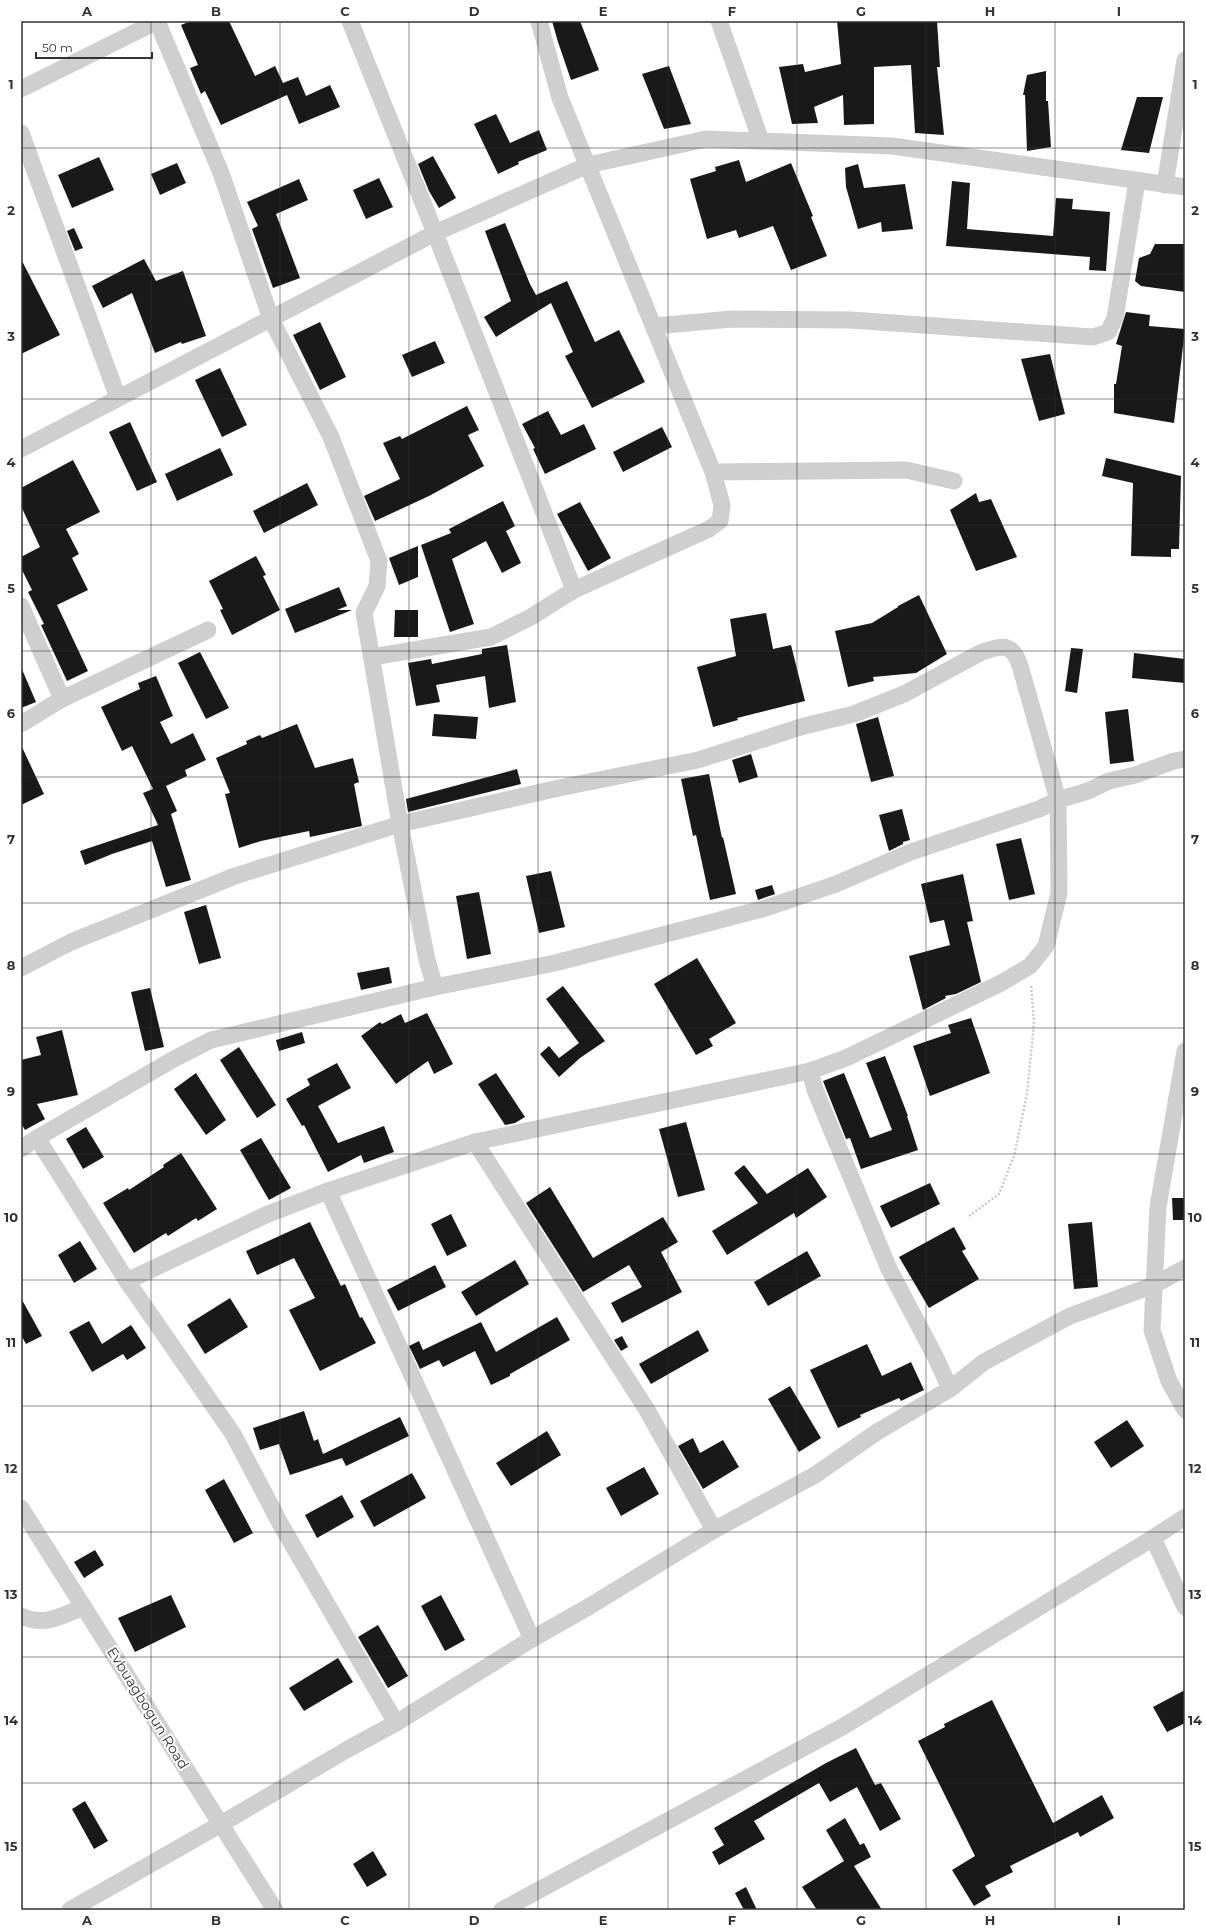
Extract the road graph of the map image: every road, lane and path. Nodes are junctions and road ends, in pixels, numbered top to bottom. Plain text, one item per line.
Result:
1 (157, 21) edge
2 (350, 21) edge
3 (539, 21) edge
4 (719, 21) edge
5 (1185, 60) edge
6 (21, 90) edge
7 (21, 134) edge
8 (761, 141) junction
9 (588, 165) junction
10 (1137, 181) junction
11 (1165, 185) junction
12 (1185, 187) edge
13 (436, 233) junction
14 (271, 320) junction
15 (654, 326) junction
16 (118, 398) junction
17 (21, 449) edge
18 (713, 472) junction
19 (954, 481) dead end
20 (574, 590) junction
21 (21, 606) edge
22 (208, 630) dead end
23 (372, 657) junction
24 (62, 699) junction
25 (21, 724) edge
26 (1185, 759) edge
27 (1058, 800) junction
28 (400, 824) junction
29 (1030, 966) junction
30 (21, 968) edge
31 (435, 987) junction
32 (1185, 1051) edge
33 (810, 1071) junction
34 (37, 1138) junction
35 (475, 1142) junction
36 (21, 1149) edge
37 (328, 1191) junction
38 (969, 1216) dead end
39 (1185, 1268) edge
40 (128, 1281) junction
41 (1154, 1285) junction
42 (950, 1389) junction
43 (1185, 1410) edge
44 (21, 1508) edge
45 (1185, 1517) edge
46 (714, 1530) junction
47 (1153, 1538) junction
48 (84, 1607) junction
49 (1185, 1607) edge
50 (21, 1616) edge
51 (532, 1638) junction
52 (396, 1723) junction
53 (221, 1824) junction
54 (70, 1910) edge
55 (275, 1910) edge
56 (502, 1910) edge

1 - 6 street
1 - 14 street
2 - 13 street
3 - 9 street
4 - 8 street
5 - 11 street
7 - 16 street
8 - 9 street
8 - 10 street
9 - 13 street
9 - 15 street
10 - 11 street
10 - 15 street
11 - 12 street
13 - 14 street
13 - 20 street
14 - 16 street
14 - 23 street
15 - 18 street
16 - 17 street
18 - 19 street
18 - 20 street
20 - 23 street
21 - 24 street
22 - 24 street
23 - 28 street
24 - 25 street
26 - 27 street
27 - 28 street
27 - 29 street
27 - 31 street
28 - 30 street
28 - 31 street
29 - 33 street
29 - 38 path
31 - 34 street
32 - 41 street
33 - 35 street
33 - 42 street
34 - 36 street
34 - 40 street
35 - 37 street
35 - 46 street
37 - 40 street
37 - 51 street
39 - 41 street
40 - 52 street
41 - 42 street
41 - 43 street
42 - 46 street
44 - 48 street, Evbuagbogun Road
45 - 47 street
46 - 51 street
47 - 49 street
47 - 56 street
48 - 50 street
48 - 53 street, Evbuagbogun Road
51 - 52 street
52 - 53 street
53 - 54 street
53 - 55 street, Evbuagbogun Road

